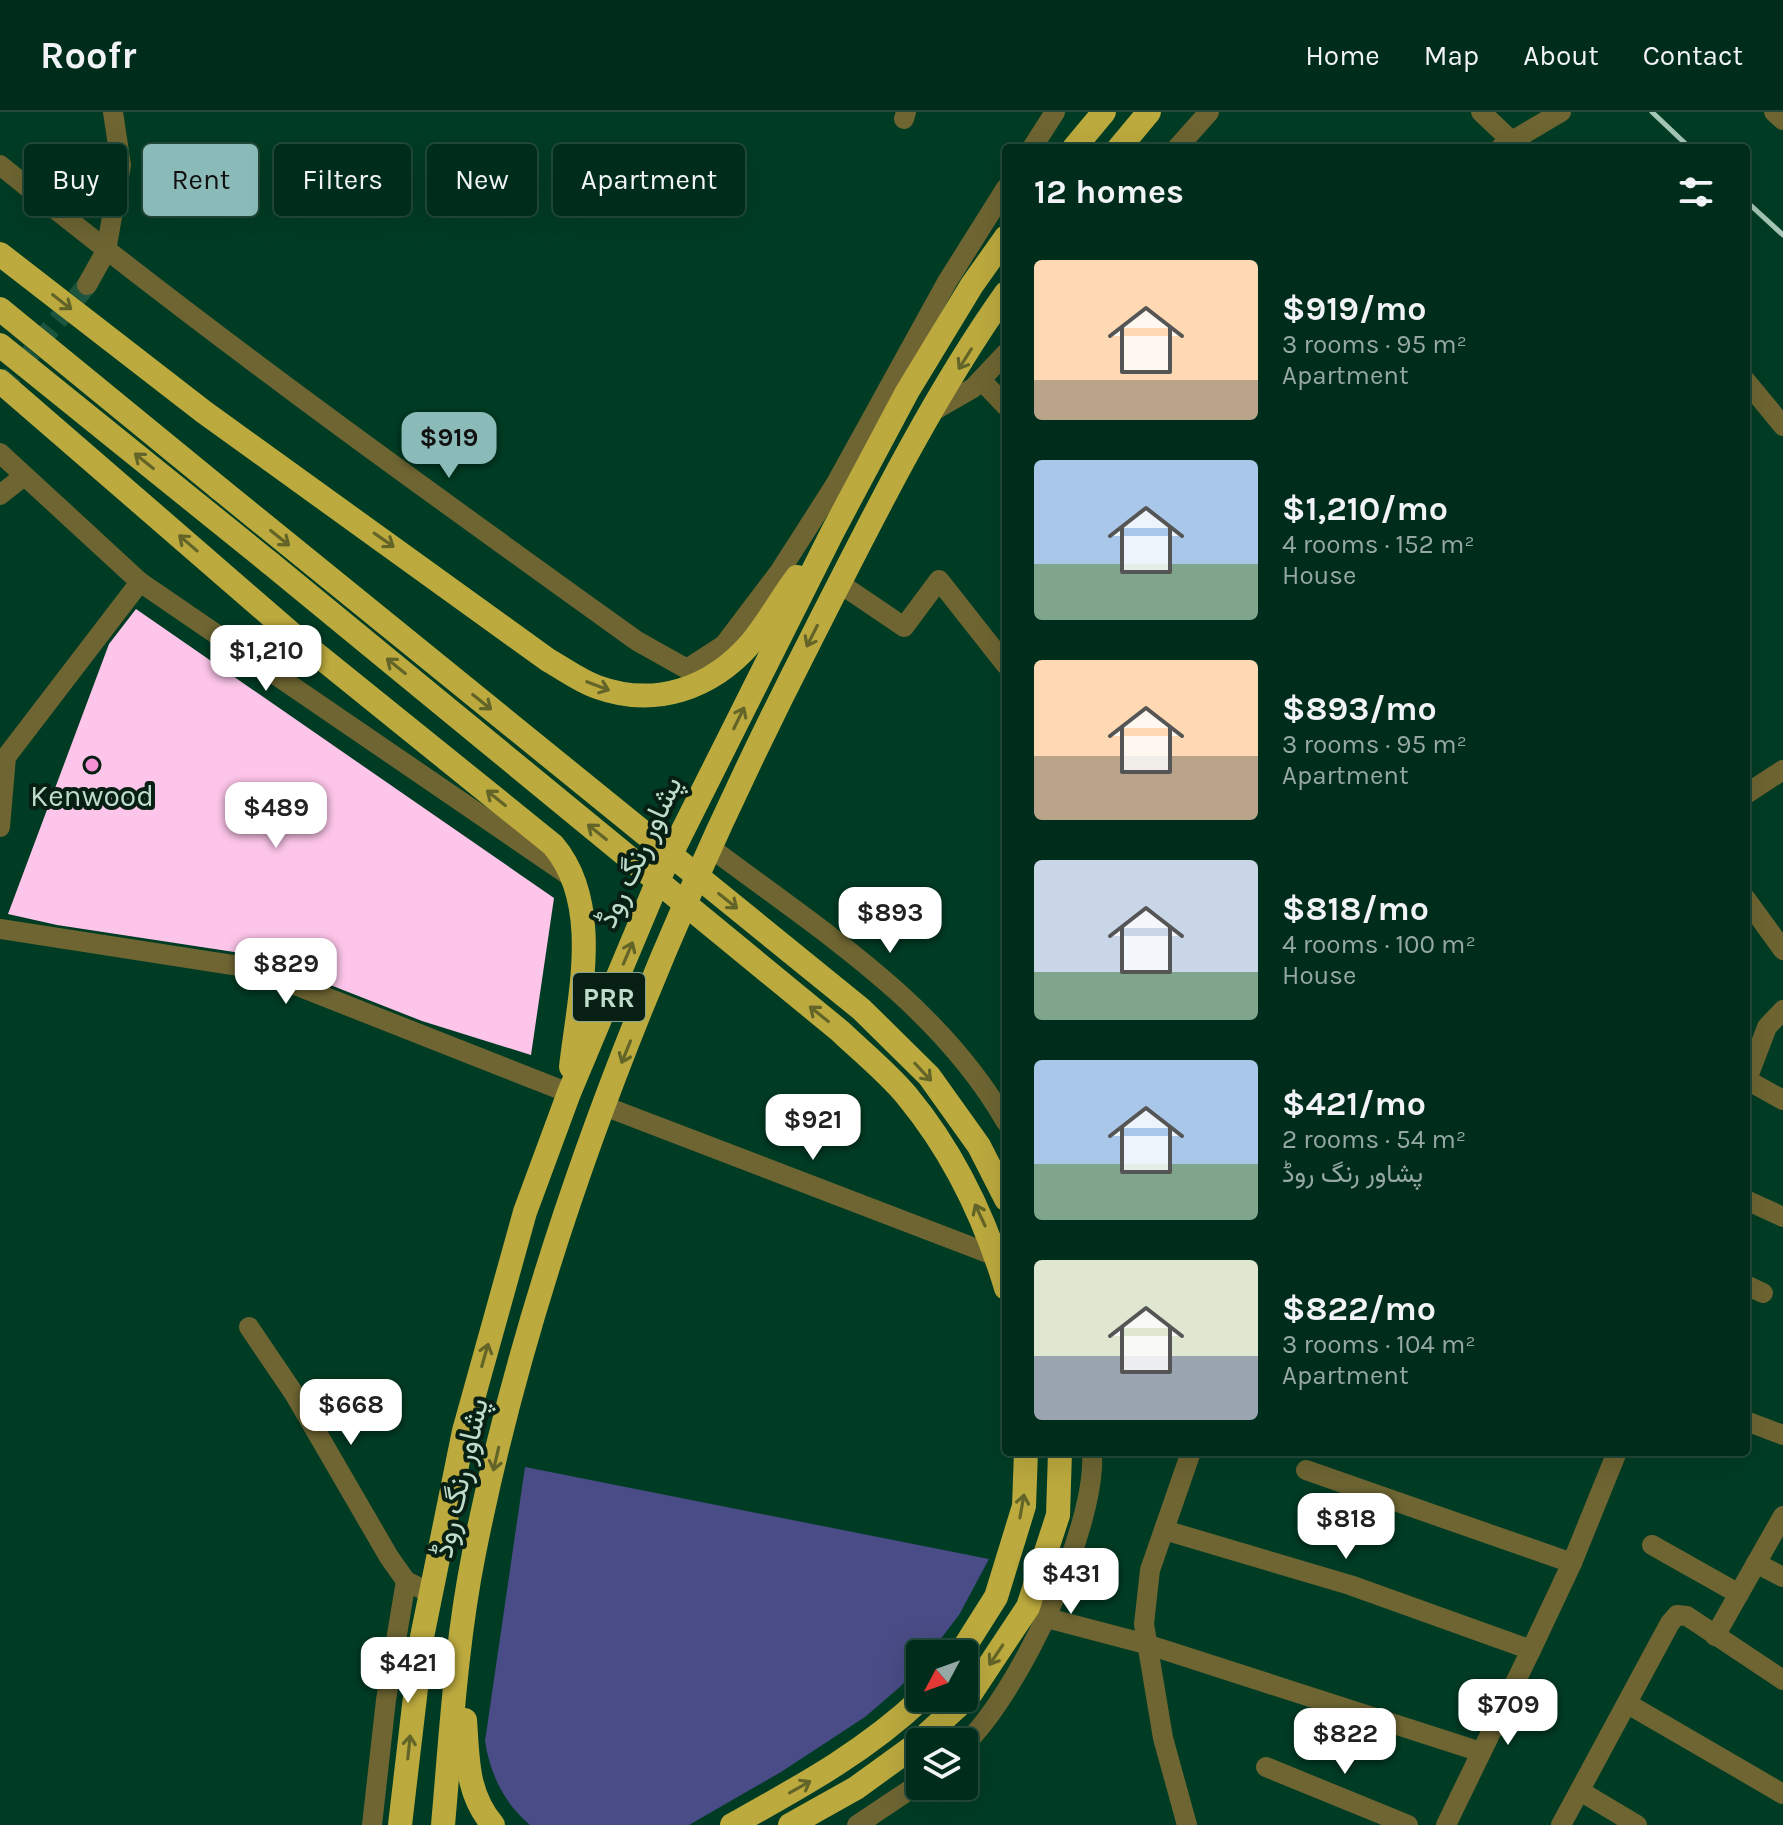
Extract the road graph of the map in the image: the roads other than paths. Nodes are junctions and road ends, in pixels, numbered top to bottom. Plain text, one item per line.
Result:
1 (113, 112) edge
2 (1055, 112) edge
3 (1104, 112) edge
4 (1209, 112) edge
5 (1481, 112) edge
6 (1561, 112) edge
7 (1774, 112) edge
8 (1145, 117) edge
9 (1783, 120) edge
10 (1035, 144) edge
11 (1077, 144) edge
12 (1122, 144) edge
13 (1181, 144) edge
14 (1510, 144) edge
15 (1513, 144) edge
16 (0, 165) edge
17 (1002, 194) edge
18 (1002, 243) edge
19 (106, 251) junction
20 (0, 254) edge
21 (87, 285) tunnel mouth
22 (1002, 299) edge
23 (0, 309) edge
24 (0, 345) edge
25 (1002, 357) edge
26 (981, 380) junction
27 (0, 381) edge
28 (1750, 386) edge
29 (1002, 402) edge
30 (933, 411) junction
31 (1783, 426) edge
32 (0, 453) edge
33 (24, 476) junction
34 (860, 480) junction
35 (835, 485) junction
36 (0, 495) edge
37 (833, 531) junction
38 (140, 582) junction
39 (839, 583) junction
40 (1002, 660) edge
41 (1783, 770) edge
42 (1750, 791) edge
43 (0, 827) edge
44 (711, 848) junction
45 (575, 880) junction
46 (1750, 905) edge
47 (0, 929) edge
48 (1783, 950) edge
49 (1783, 1010) edge
50 (1750, 1071) edge
51 (1750, 1083) edge
52 (569, 1093) junction
53 (1783, 1100) edge
54 (604, 1106) junction
55 (1002, 1115) edge
56 (1002, 1191) edge
57 (1750, 1202) edge
58 (1783, 1217) edge
59 (1002, 1258) edge
60 (1002, 1275) edge
61 (249, 1327) dead end
62 (1750, 1423) edge
63 (1783, 1435) edge
64 (1026, 1456) edge
65 (1060, 1456) edge
66 (1092, 1456) edge
67 (1190, 1456) edge
68 (1615, 1456) edge
69 (1306, 1470) dead end
70 (1783, 1516) edge
71 (1164, 1530) junction
72 (1652, 1545) dead end
73 (1572, 1563) junction
74 (1756, 1563) junction
75 (1783, 1577) edge
76 (406, 1581) junction
77 (430, 1593) junction
78 (1739, 1594) junction
79 (1047, 1618) junction
80 (1715, 1636) junction
81 (969, 1640) edge
82 (1146, 1644) junction
83 (1531, 1650) junction
84 (457, 1662) junction
85 (1783, 1680) edge
86 (1628, 1704) junction
87 (907, 1712) edge
88 (978, 1729) edge
89 (1481, 1752) junction
90 (1266, 1767) dead end
91 (1580, 1791) junction
92 (906, 1792) edge
93 (1783, 1794) edge
94 (372, 1825) edge
95 (400, 1825) edge
96 (443, 1825) edge
97 (493, 1825) edge
98 (732, 1825) edge
99 (790, 1825) edge
100 (857, 1825) edge
101 (1187, 1825) edge
102 (1408, 1825) edge
103 (1446, 1825) edge
104 (1561, 1825) edge
105 (1637, 1825) edge

1 - 19 street
2 - 10 street
3 - 11 highway
4 - 13 street
5 - 14 street
6 - 15 street
7 - 9 street
8 - 12 highway
16 - 19 street
17 - 35 street
18 - 34 highway, پشاور رنگ روڈ / PRR
19 - 21 street
19 - 35 street
20 -> 37 highway
22 -> 30 highway, پشاور رنگ روڈ / PRR
23 -> 56 highway, bridge
60 -> 24 highway, bridge
25 - 26 street
26 - 29 street
26 - 30 street
45 -> 27 highway
28 - 31 street
30 - 39 highway, پشاور رنگ روڈ / PRR
32 - 33 street
33 - 36 street
33 - 38 street
34 - 35 street
34 - 37 highway, پشاور رنگ روڈ / PRR
52 -> 37 highway, پشاور رنگ روڈ / PRR
38 - 43 street
38 - 45 street
39 - 40 street
39 -> 44 highway, پشاور رنگ روڈ / PRR
41 - 42 street
44 -> 54 highway, پشاور رنگ روڈ / PRR
44 - 55 street
45 - 52 highway
46 - 48 street
47 - 52 street
49 - 50 street
51 - 53 street
77 -> 52 highway, پشاور رنگ روڈ / PRR
54 - 59 street
54 -> 84 highway, پشاور رنگ روڈ / PRR
57 - 58 street
61 - 76 street
62 - 63 street
81 -> 64 highway
65 -> 99 highway
66 - 79 street
67 - 71 street
68 - 73 street
69 - 73 street
70 - 74 street
71 - 82 street
71 - 83 street
72 - 78 street
73 - 83 street
74 - 75 street
74 - 78 street
76 - 77 street
76 - 94 street
95 -> 77 highway, پشاور رنگ روڈ / PRR
78 - 80 street
79 - 82 street
79 - 88 street
80 - 85 street
80 - 86 street
82 - 89 street
82 - 101 street
83 - 89 street
84 - 96 highway, پشاور رنگ روڈ / PRR
84 - 97 highway
86 - 91 street
86 - 93 street
98 -> 87 highway
89 - 103 street
90 - 102 street
91 - 104 street
91 - 105 street
92 - 100 street

